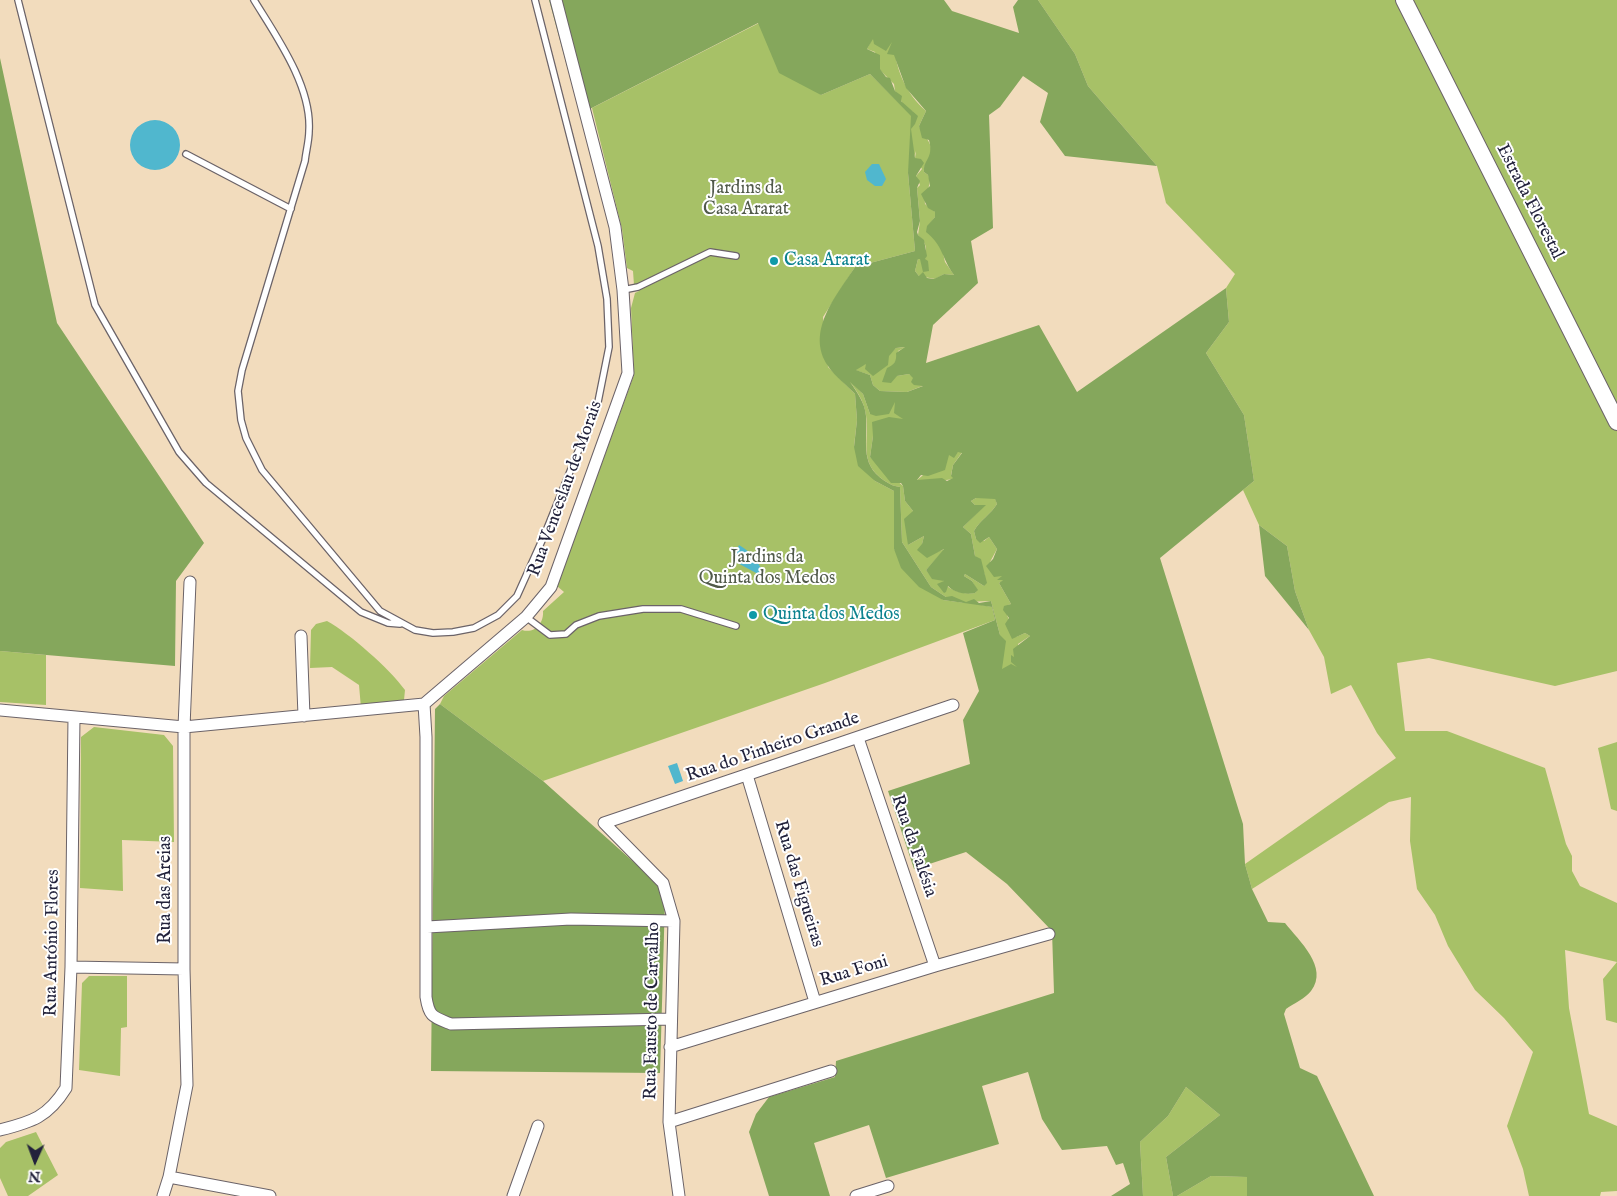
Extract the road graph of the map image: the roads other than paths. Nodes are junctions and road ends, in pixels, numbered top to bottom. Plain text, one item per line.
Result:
1 (18, 0) edge
2 (254, 0) edge
3 (535, 0) edge
4 (556, 0) edge
5 (1404, 0) edge
6 (186, 154) dead end
7 (291, 210) junction
8 (736, 256) dead end
9 (623, 290) junction
10 (1617, 422) edge
11 (190, 582) dead end
12 (526, 617) junction
13 (402, 624) junction
14 (736, 626) dead end
15 (301, 636) dead end
16 (424, 704) junction
17 (953, 705) dead end
18 (0, 710) edge
19 (304, 716) junction
20 (74, 717) junction
21 (184, 727) junction
22 (858, 738) junction
23 (747, 775) junction
24 (604, 823) joint
25 (674, 921) junction
26 (427, 927) junction
27 (1049, 934) dead end
28 (935, 966) junction
29 (70, 968) junction
30 (184, 969) junction
31 (815, 1002) junction
32 (670, 1019) junction
33 (670, 1047) junction
34 (831, 1071) dead end
35 (669, 1122) junction
36 (538, 1126) dead end
37 (0, 1130) edge
38 (169, 1177) junction
39 (888, 1186) dead end
40 (163, 1196) edge
41 (270, 1196) edge
42 (513, 1196) edge
43 (679, 1196) edge
44 (856, 1196) edge

1 - 13 lane
2 - 7 lane
3 - 13 lane
4 - 9 street, Rua Venceslau de Morais
5 - 10 main road, Estrada Florestal
6 - 7 lane
7 - 13 lane
8 - 9 lane
9 - 12 street, Rua Venceslau de Morais
11 - 21 street, Rua das Areias
12 - 14 lane
12 - 16 street, Rua Venceslau de Morais
15 - 19 street
16 - 19 street
16 - 26 street
17 - 22 street, Rua do Pinheiro Grande
18 - 20 street
19 - 21 street
20 - 21 street
20 - 29 street, Rua António Flores
21 - 30 street, Rua das Areias
22 - 23 street, Rua do Pinheiro Grande
22 - 28 street, Rua da Falésia
23 - 24 street, Rua do Pinheiro Grande
23 - 31 street, Rua das Figueiras
24 - 25 street, Rua Fausto de Carvalho
25 - 26 street
25 - 32 street, Rua Fausto de Carvalho
26 - 32 street
27 - 28 street, Rua Foni
28 - 31 street, Rua Foni
29 - 30 street
29 - 37 street, Rua António Flores
30 - 38 street, Rua das Areias
31 - 33 street, Rua Foni
32 - 33 street, Rua Fausto de Carvalho
33 - 35 street, Rua Fausto de Carvalho
34 - 35 street
35 - 43 street, Rua Fausto de Carvalho
36 - 42 street
38 - 40 street, Rua das Areias
38 - 41 street
39 - 44 street

